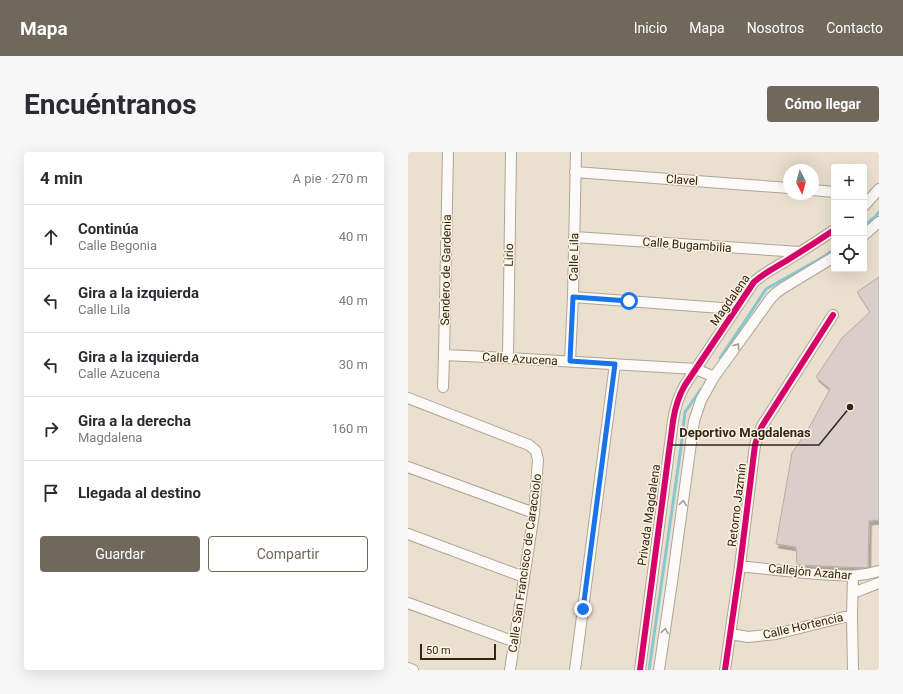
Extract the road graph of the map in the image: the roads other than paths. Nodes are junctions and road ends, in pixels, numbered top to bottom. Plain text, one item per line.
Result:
1 (448, 152) edge
2 (511, 152) edge
3 (576, 152) edge
4 (575, 172) junction
5 (783, 188) edge
6 (819, 191) edge
7 (831, 192) edge
8 (872, 192) edge
9 (867, 201) edge
10 (879, 222) edge
11 (831, 232) edge
12 (867, 232) edge
13 (574, 237) junction
14 (800, 252) junction
15 (831, 259) edge
16 (573, 297) junction
17 (735, 309) junction
18 (833, 315) dead end
19 (444, 355) junction
20 (508, 358) junction
21 (570, 361) junction
22 (615, 364) junction
23 (696, 369) junction
24 (714, 377) junction
25 (443, 387) dead end
26 (408, 398) edge
27 (408, 468) edge
28 (534, 514) junction
29 (408, 534) edge
30 (740, 566) junction
31 (879, 572) edge
32 (853, 576) junction
33 (524, 577) junction
34 (879, 583) edge
35 (853, 593) junction
36 (408, 603) edge
37 (852, 615) junction
38 (731, 634) junction
39 (515, 642) junction
40 (408, 668) edge
41 (414, 670) edge
42 (510, 670) edge
43 (575, 670) edge
44 (640, 670) edge
45 (659, 670) edge
46 (725, 670) edge
47 (853, 670) edge

1 - 19 street, Sendero de Gardenia
2 - 20 street, Lirio
3 - 4 street, Calle Lila
4 - 5 street, Clavel
4 - 13 street, Calle Lila
6 - 7 street
8 - 9 street
10 - 12 street
11 - 14 street, Magdalena
13 - 14 street, Calle Bugambilia
13 - 16 street, Calle Lila
14 - 17 street, Magdalena
24 -> 15 street
16 - 17 street
16 - 21 street, Calle Lila
17 - 23 street, Magdalena
18 - 30 street, Retorno Jazmín
19 - 20 street, Calle Azucena
19 - 25 street, Sendero de Gardenia
20 - 21 street, Calle Azucena
21 - 22 street, Calle Azucena
22 - 23 street, Calle Azucena
22 - 43 street
23 - 24 street, Calle Azucena
23 - 44 street, Privada Magdalena
45 -> 24 street
26 - 28 street, Calle San Francisco de Caracciolo
27 - 28 street
28 - 33 street, Calle San Francisco de Caracciolo
29 - 33 street
30 - 32 street, Callejón Azahar
30 - 38 street, Retorno Jazmín
31 - 32 street, Callejón Azahar
32 - 35 street
33 - 39 street, Calle San Francisco de Caracciolo
34 - 35 street, Callejón Azahar
35 - 37 street
36 - 39 street
37 - 38 street, Calle Hortencia
37 - 47 street
38 - 46 street, Retorno Jazmín
39 - 42 street, Calle San Francisco de Caracciolo
40 - 41 street

